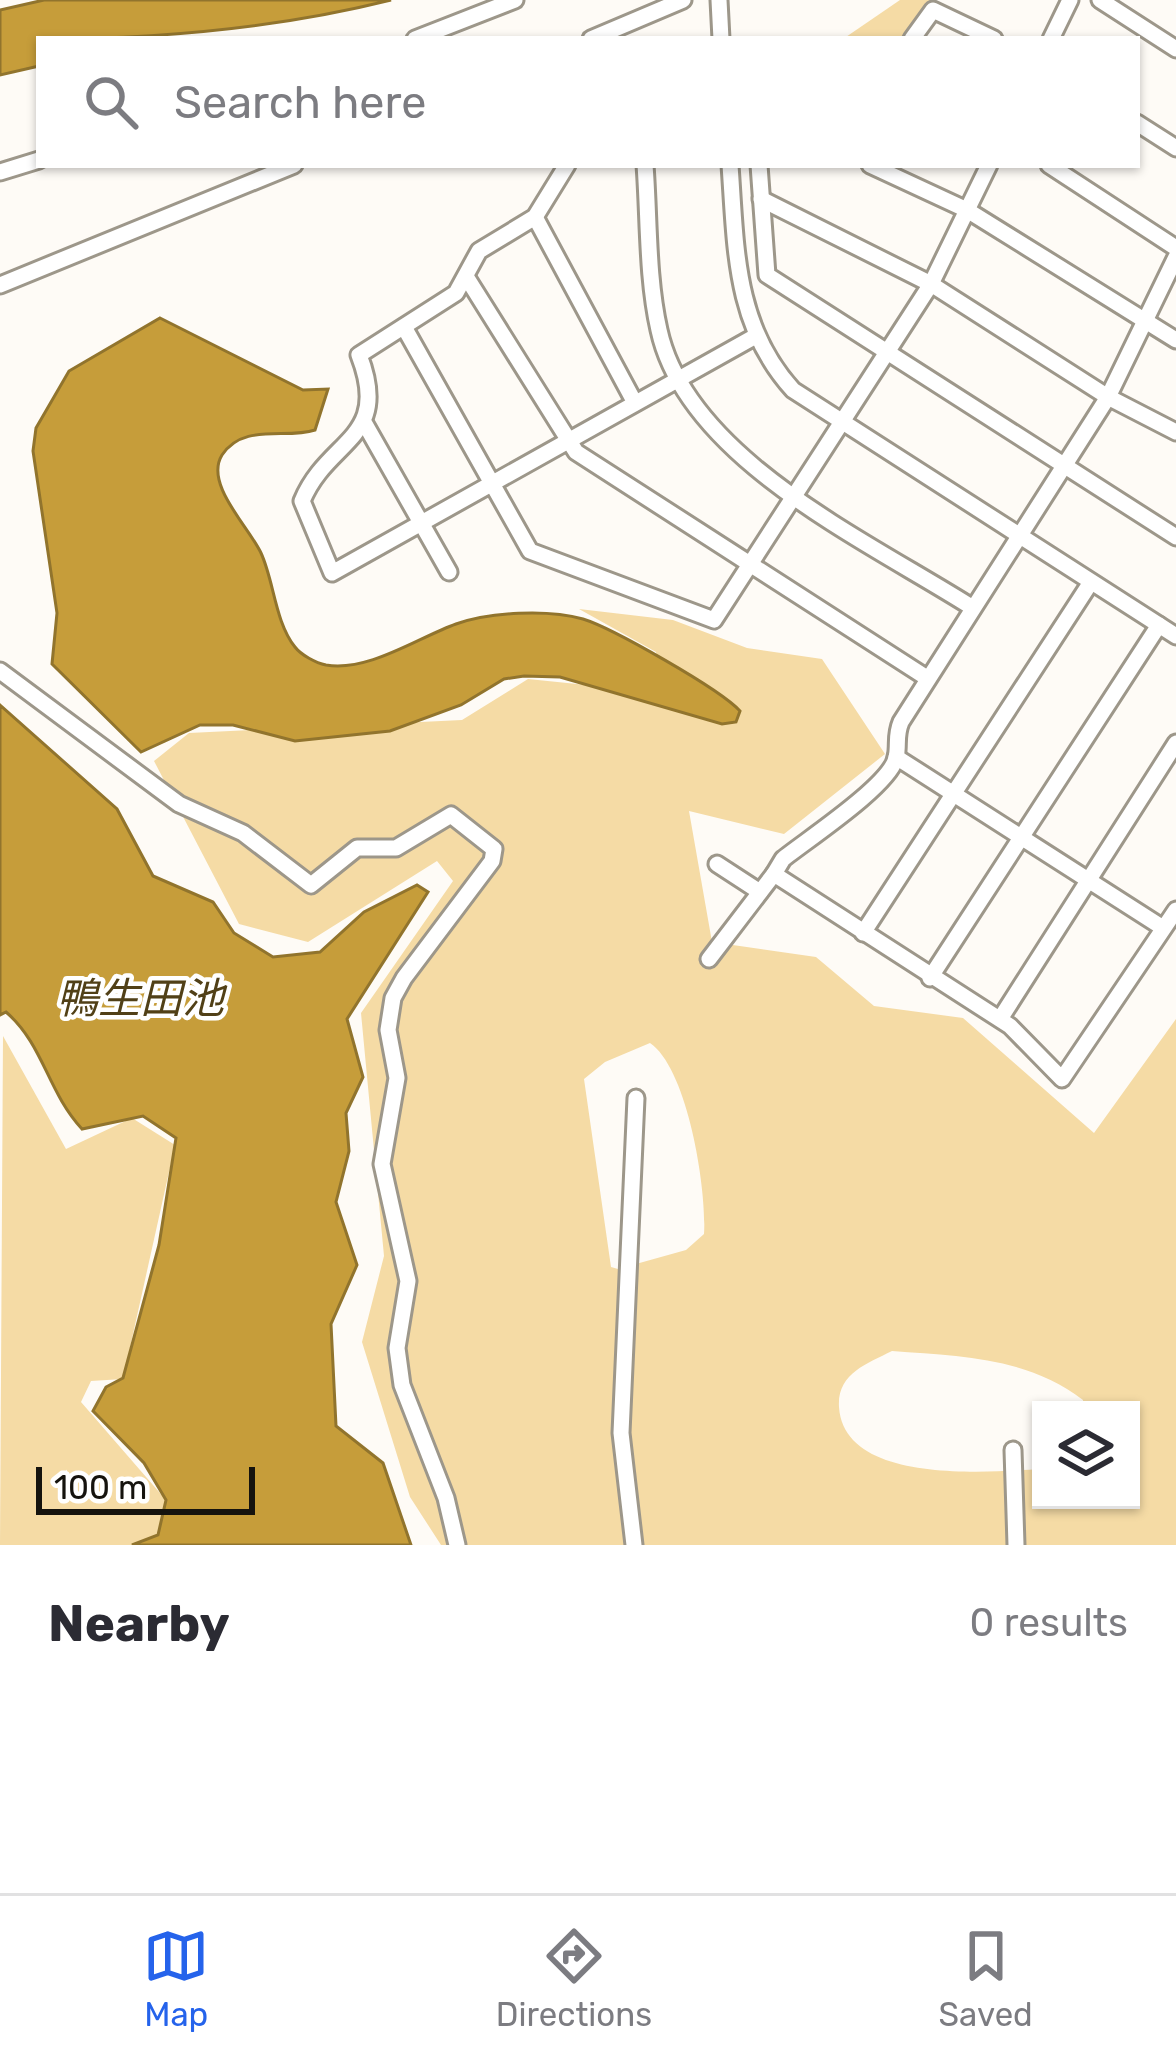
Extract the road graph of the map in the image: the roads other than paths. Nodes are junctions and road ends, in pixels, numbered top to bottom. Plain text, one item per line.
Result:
1 (515, 0) edge
2 (683, 0) edge
3 (719, 0) edge
4 (1070, 0) edge
5 (1100, 0) edge
6 (423, 36) edge
7 (598, 36) edge
8 (721, 36) edge
9 (914, 36) edge
10 (988, 36) edge
11 (1052, 36) edge
12 (1176, 50) edge
13 (1140, 125) edge
14 (1176, 148) edge
15 (36, 161) edge
16 (288, 168) edge
17 (565, 168) edge
18 (645, 168) edge
19 (730, 168) edge
20 (759, 168) edge
21 (876, 168) edge
22 (988, 168) edge
23 (1054, 168) edge
24 (0, 172) edge
25 (760, 199) junction
26 (967, 210) junction
27 (535, 217) junction
28 (1176, 248) edge
29 (1176, 257) edge
30 (467, 278) junction
31 (931, 284) junction
32 (0, 285) edge
33 (1143, 324) junction
34 (404, 327) junction
35 (754, 337) junction
36 (1176, 340) edge
37 (887, 351) junction
38 (677, 379) junction
39 (1108, 398) junction
40 (635, 403) junction
41 (843, 423) junction
42 (365, 424) junction
43 (1176, 432) edge
44 (568, 443) junction
45 (1065, 466) junction
46 (494, 483) junction
47 (795, 495) junction
48 (422, 523) junction
49 (1019, 535) junction
50 (1176, 537) edge
51 (751, 564) junction
52 (449, 572) dead end
53 (1091, 582) junction
54 (973, 608) junction
55 (1159, 625) junction
56 (1176, 637) edge
57 (0, 671) edge
58 (927, 678) junction
59 (1176, 743) edge
60 (896, 757) junction
61 (952, 792) junction
62 (1021, 836) junction
63 (717, 864) dead end
64 (773, 874) junction
65 (1089, 880) junction
66 (760, 892) junction
67 (1176, 910) edge
68 (1160, 926) junction
69 (863, 933) junction
70 (709, 959) dead end
71 (930, 977) junction
72 (1000, 1019) junction
73 (636, 1098) dead end
74 (1012, 1450) dead end
75 (457, 1545) edge
76 (634, 1545) edge
77 (1016, 1545) edge

1 - 6 street
2 - 7 street
3 - 8 street
4 - 11 street
5 - 12 street
9 - 10 street
13 - 14 street
15 - 24 street
16 - 32 street
17 - 27 street
18 - 38 street
19 - 35 street
20 - 25 street
21 - 26 street
22 - 26 street
23 - 28 street
25 - 31 street
25 - 37 street
26 - 31 street
26 - 33 street
27 - 30 street
27 - 40 street
29 - 33 street
30 - 34 street
30 - 44 street
31 - 37 street
31 - 39 street
33 - 36 street
33 - 39 street
34 - 42 street
34 - 46 street
35 - 38 street
35 - 41 street
37 - 41 street
37 - 45 street
38 - 40 street
38 - 47 street
39 - 43 street
39 - 45 street
40 - 44 street
41 - 47 street
41 - 49 street
42 - 48 street
42 - 48 street
44 - 46 street
44 - 51 street
45 - 49 street
45 - 50 street
46 - 48 street
46 - 51 street
47 - 51 street
47 - 54 street
48 - 52 street
49 - 53 street
49 - 54 street
51 - 58 street
53 - 55 street
53 - 61 street
54 - 58 street
55 - 56 street
55 - 62 street
57 - 75 street
58 - 60 street
59 - 65 street
60 - 61 street
60 - 64 street
61 - 62 street
61 - 69 street
62 - 65 street
62 - 71 street
63 - 66 street
64 - 66 street
64 - 69 street
65 - 68 street
65 - 72 street
66 - 70 street
67 - 68 street
68 - 72 street
69 - 71 street
71 - 72 street
73 - 76 street
74 - 77 street

